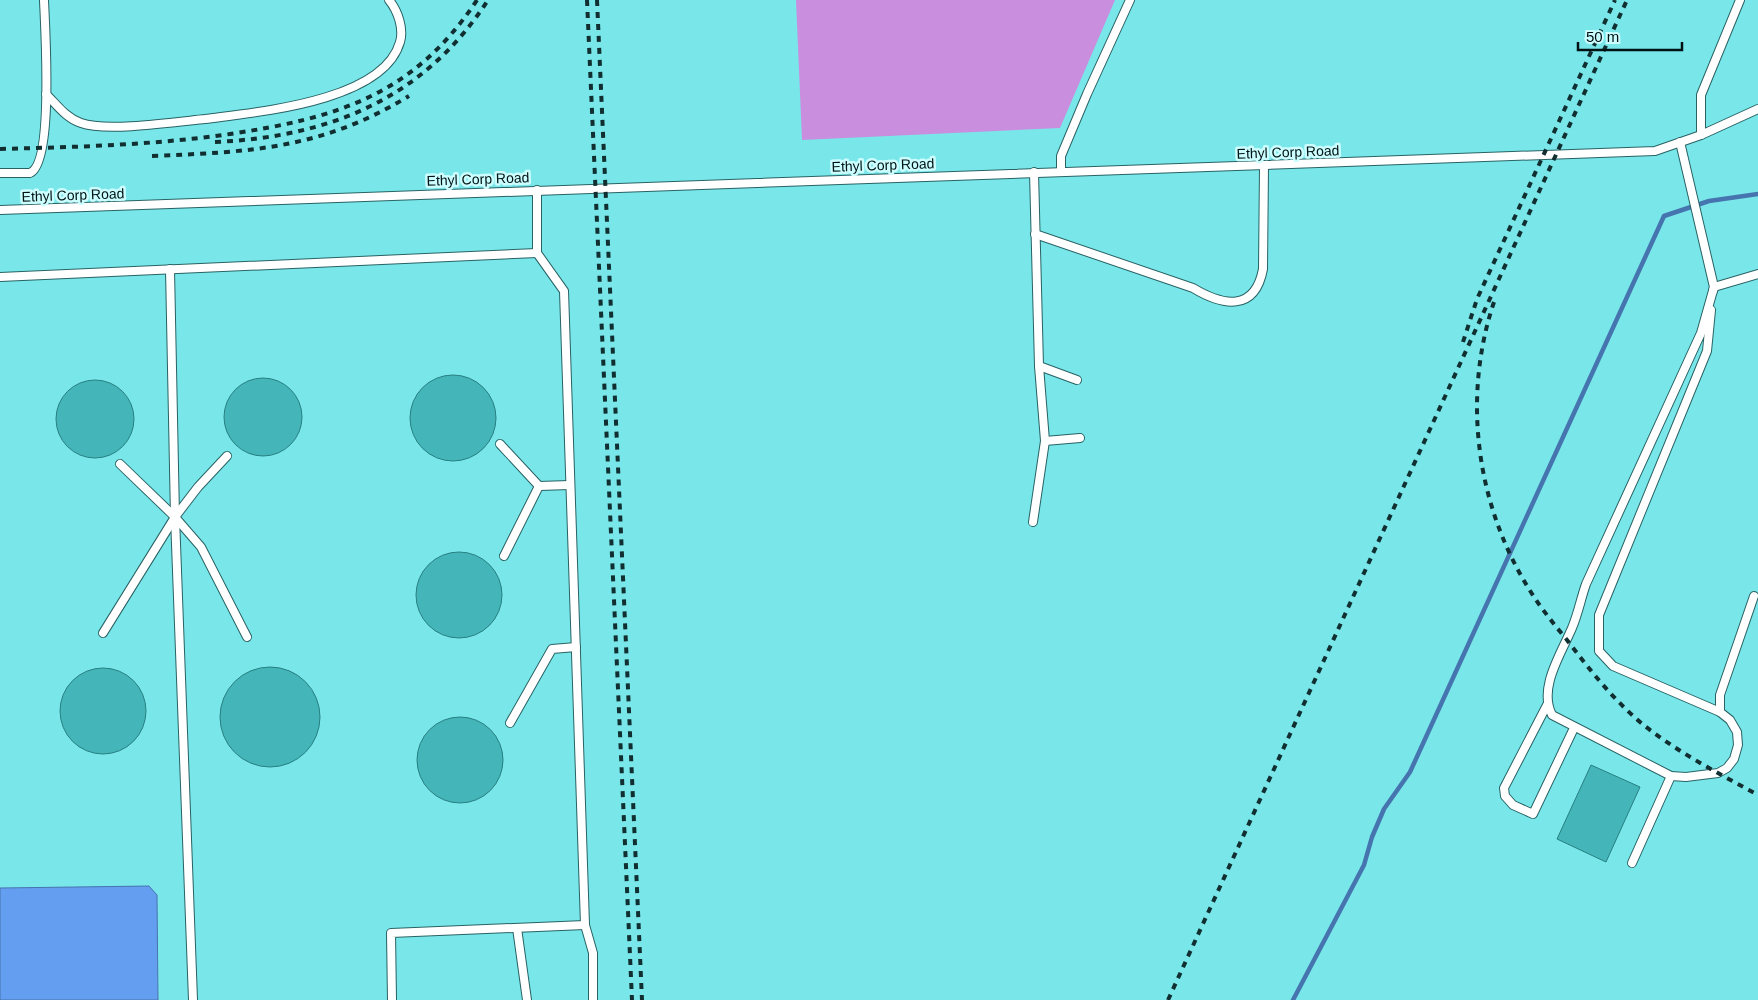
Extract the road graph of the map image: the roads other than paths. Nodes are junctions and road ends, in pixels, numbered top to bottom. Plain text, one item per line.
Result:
1 (44, 0) edge
2 (389, 0) edge
3 (1130, 0) edge
4 (1740, 0) edge
5 (46, 94) junction
6 (1758, 109) edge
7 (1702, 134) junction
8 (1680, 142) junction
9 (1264, 166) junction
10 (1034, 172) junction
11 (1061, 172) junction
12 (0, 174) edge
13 (537, 190) junction
14 (0, 210) edge
15 (1035, 234) junction
16 (537, 253) junction
17 (170, 269) junction
18 (1758, 274) edge
19 (0, 277) edge
20 (1714, 287) junction
21 (1039, 366) junction
22 (1077, 380) dead end
23 (1032, 406) dead end
24 (1042, 407) junction
25 (1080, 438) dead end
26 (1045, 441) junction
27 (500, 444) dead end
28 (227, 456) dead end
29 (120, 464) dead end
30 (570, 484) junction
31 (540, 486) junction
32 (175, 517) junction
33 (1033, 522) dead end
34 (504, 556) dead end
35 (1754, 596) dead end
36 (104, 633) dead end
37 (247, 637) dead end
38 (576, 647) junction
39 (1546, 705) junction
40 (1720, 712) junction
41 (510, 723) dead end
42 (1574, 728) junction
43 (1671, 776) junction
44 (1632, 863) dead end
45 (585, 925) junction
46 (517, 928) junction
47 (193, 1000) edge
48 (392, 1000) edge
49 (527, 1000) edge
50 (594, 1000) edge

1 - 5 lane
2 - 5 lane
3 - 11 lane
4 - 7 lane
5 - 12 lane
6 - 7 lane, Ethyl Corp Road
7 - 8 lane, Ethyl Corp Road
8 - 9 lane, Ethyl Corp Road
8 - 20 lane
9 - 11 lane, Ethyl Corp Road
9 - 15 lane
10 - 11 lane, Ethyl Corp Road
10 - 13 lane, Ethyl Corp Road
10 - 15 lane
13 - 14 lane, Ethyl Corp Road
13 - 16 lane
15 - 21 lane
16 - 17 lane
16 - 30 lane
17 - 19 lane
17 - 32 lane
18 - 20 lane
20 - 39 lane
20 - 40 lane
21 - 22 lane
21 - 24 lane
23 - 24 lane
24 - 26 lane
25 - 26 lane
26 - 33 lane
27 - 31 lane
28 - 32 lane
29 - 32 lane
30 - 31 lane
30 - 38 lane
31 - 34 lane
32 - 36 lane
32 - 37 lane
32 - 47 lane
35 - 40 lane
38 - 41 lane
38 - 45 lane
39 - 42 lane
39 - 42 lane
40 - 43 lane
42 - 43 lane
43 - 44 lane
45 - 46 lane
45 - 50 lane
46 - 48 lane
46 - 49 lane

